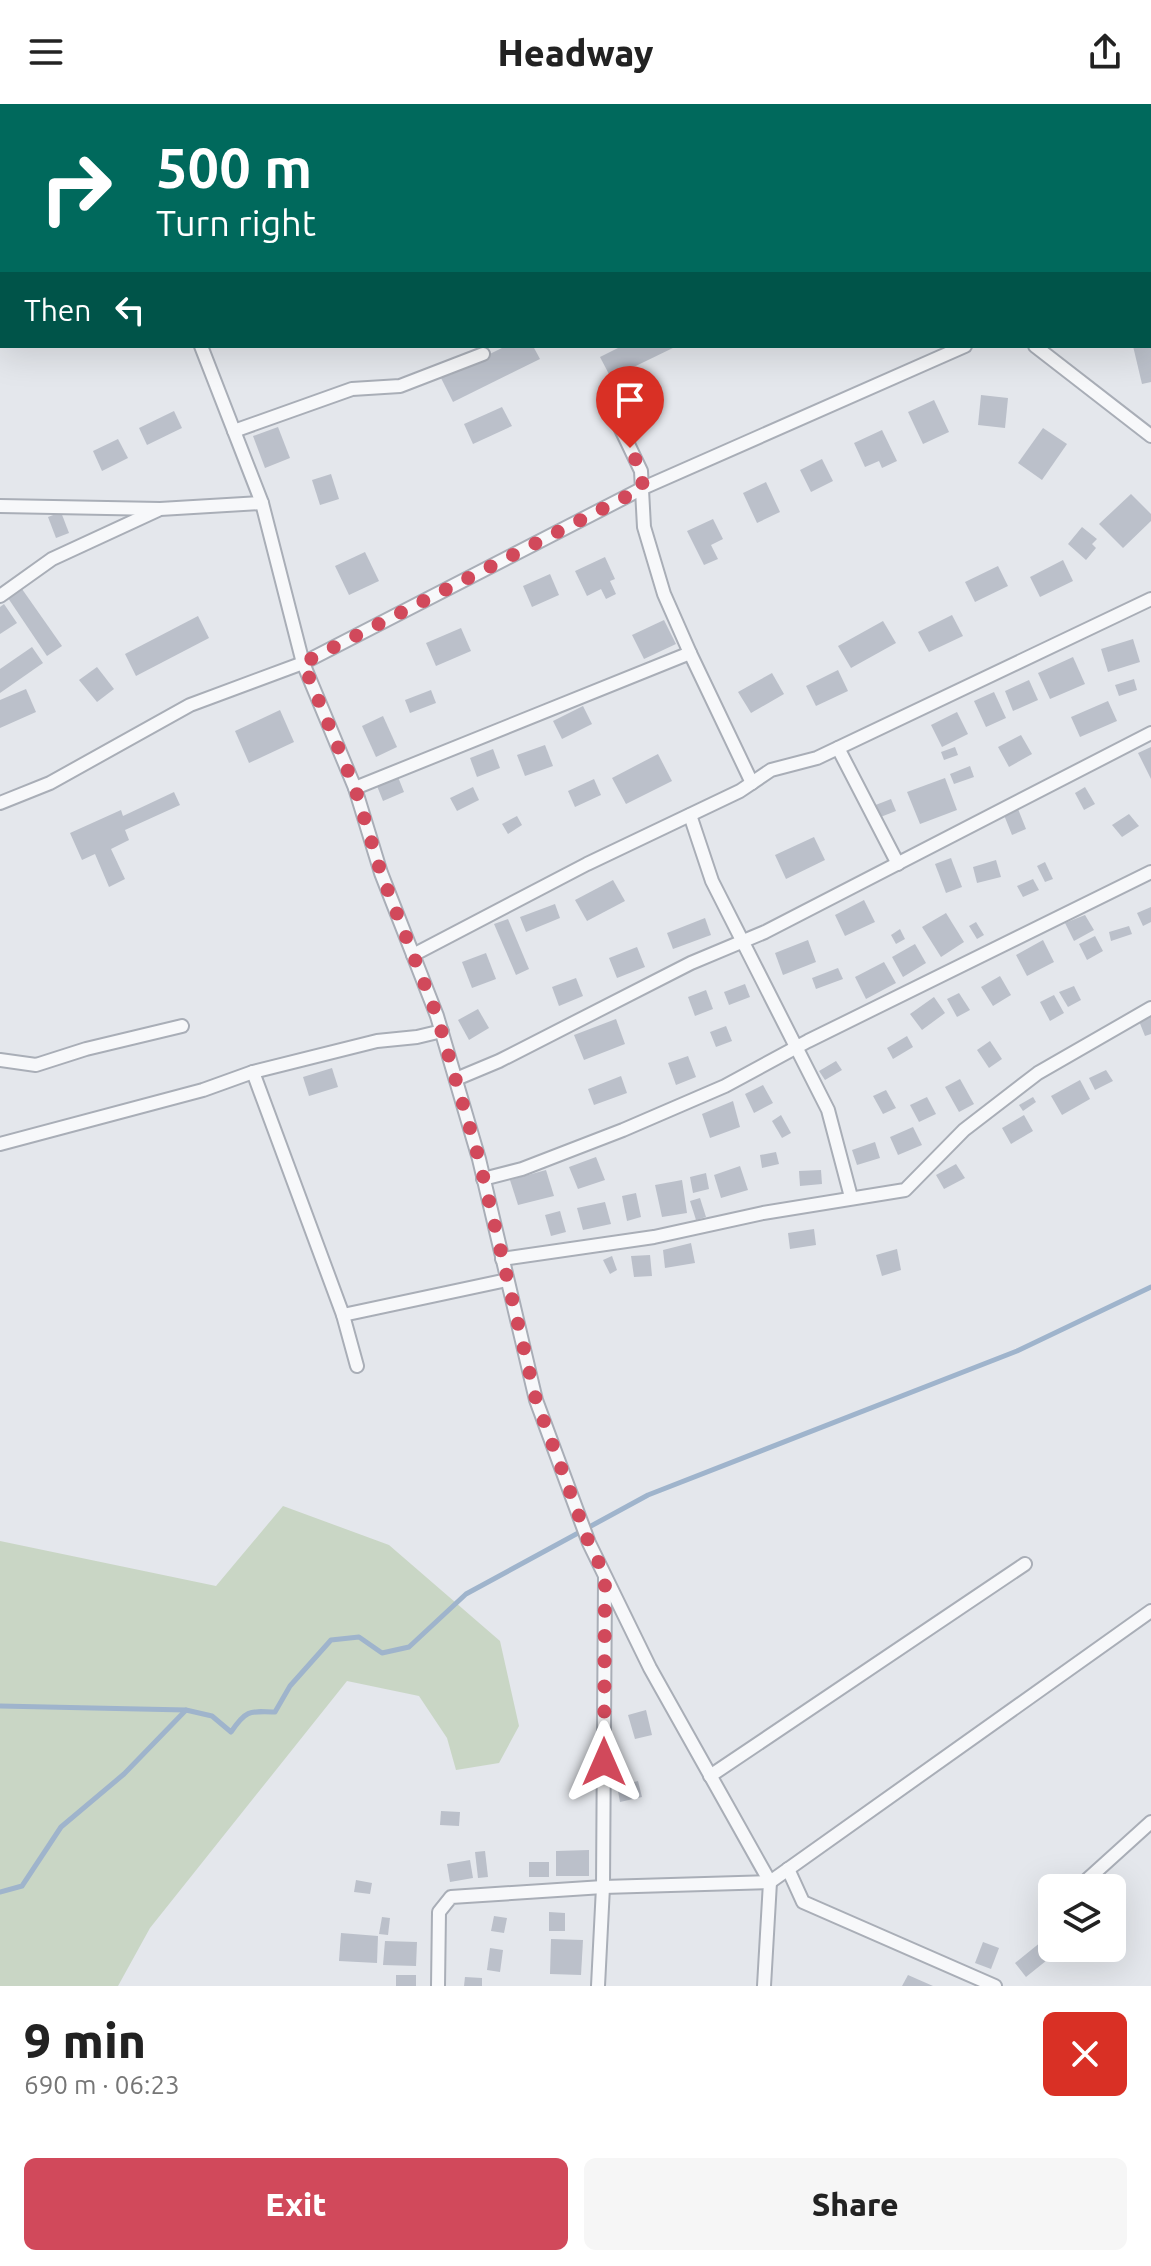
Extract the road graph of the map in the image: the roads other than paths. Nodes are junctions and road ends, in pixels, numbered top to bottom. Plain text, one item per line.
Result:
1 (202, 348) edge
2 (960, 348) edge
3 (1038, 348) edge
4 (483, 354) dead end
5 (608, 402) dead end
6 (234, 431) junction
7 (1151, 436) edge
8 (643, 488) junction
9 (262, 503) junction
10 (0, 506) edge
11 (160, 509) junction
12 (0, 596) edge
13 (1151, 599) edge
14 (690, 653) junction
15 (303, 663) junction
16 (1151, 733) edge
17 (838, 748) junction
18 (752, 783) junction
19 (355, 788) junction
20 (0, 803) edge
21 (690, 815) junction
22 (898, 864) junction
23 (1151, 872) edge
24 (743, 941) junction
25 (413, 955) junction
26 (1151, 1008) edge
27 (182, 1026) dead end
28 (442, 1031) junction
29 (796, 1048) junction
30 (0, 1060) edge
31 (253, 1072) junction
32 (456, 1079) junction
33 (0, 1144) edge
34 (483, 1179) junction
35 (851, 1197) junction
36 (502, 1259) junction
37 (507, 1280) junction
38 (343, 1315) junction
39 (357, 1366) dead end
40 (1025, 1564) dead end
41 (605, 1575) junction
42 (1151, 1611) edge
43 (710, 1776) junction
44 (1151, 1822) edge
45 (788, 1869) junction
46 (1093, 1874) edge
47 (770, 1882) junction
48 (603, 1887) junction
49 (438, 1986) edge
50 (598, 1986) edge
51 (764, 1986) edge
52 (995, 1986) edge

1 - 6 street
2 - 8 street
3 - 7 street
4 - 6 street
5 - 8 street
6 - 9 street
8 - 14 street
8 - 15 street
9 - 11 street
9 - 15 street
10 - 11 street
11 - 12 street
13 - 17 street
14 - 18 street
14 - 19 street
15 - 19 street
15 - 20 street
16 - 22 street
17 - 18 street
17 - 22 street
18 - 21 street
19 - 25 street
21 - 24 street
21 - 25 street
22 - 24 street
23 - 29 street
24 - 29 street
24 - 32 street
25 - 28 street
26 - 35 street
27 - 30 street
28 - 31 street
28 - 32 street
29 - 34 street
29 - 35 street
31 - 33 street
31 - 38 street
32 - 34 street
34 - 36 street
35 - 36 street
36 - 37 street
37 - 38 street
37 - 41 street
38 - 39 street
40 - 43 street
41 - 43 street
41 - 48 street
42 - 45 street
43 - 47 street
44 - 46 street
45 - 47 street
45 - 52 street
47 - 48 street
47 - 51 street
48 - 49 street
48 - 50 street

